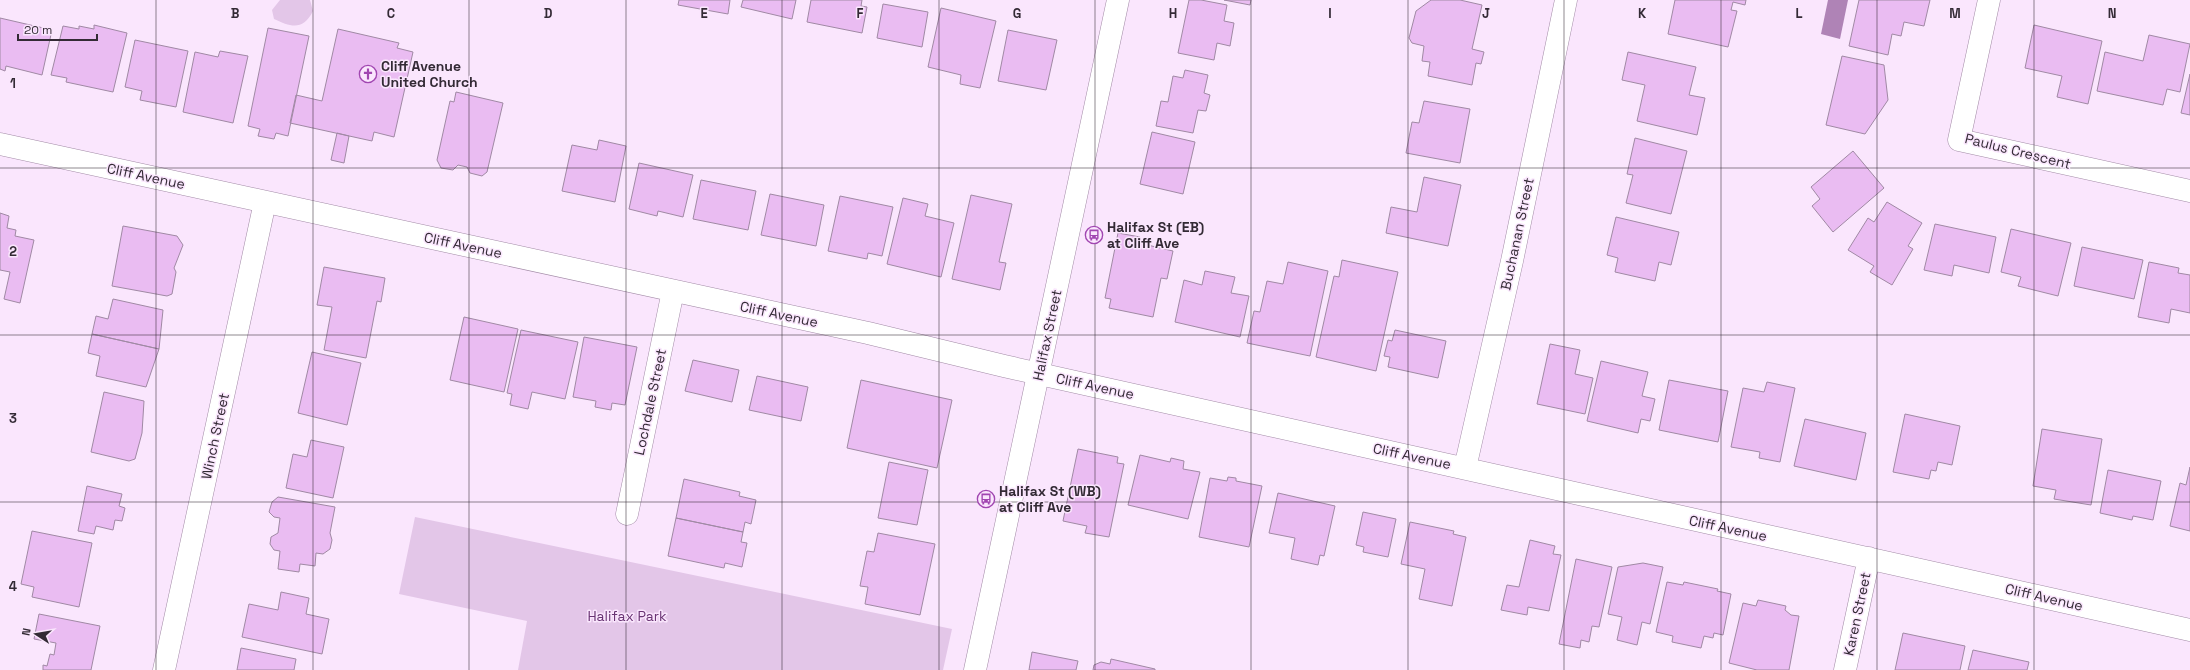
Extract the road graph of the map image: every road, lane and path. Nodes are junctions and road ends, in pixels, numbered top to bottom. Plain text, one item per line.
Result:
1 (1118, 0) edge
2 (1566, 0) edge
3 (1989, 0) edge
4 (0, 144) edge
5 (2190, 190) edge
6 (265, 202) junction
7 (673, 291) junction
8 (1038, 373) junction
9 (1465, 468) junction
10 (627, 514) dead end
11 (1869, 558) junction
12 (2190, 630) edge
13 (164, 670) edge
14 (974, 670) edge
15 (1845, 670) edge

1 - 8 street, Halifax Street
2 - 9 street, Buchanan Street
3 - 5 street, Paulus Crescent
4 - 6 street, Cliff Avenue
6 - 7 street, Cliff Avenue
6 - 13 street, Winch Street
7 - 8 street, Cliff Avenue
7 - 10 street, Lochdale Street
8 - 9 street, Cliff Avenue
8 - 14 street, Halifax Street
9 - 11 street, Cliff Avenue
11 - 12 street, Cliff Avenue
11 - 15 street, Karen Street

